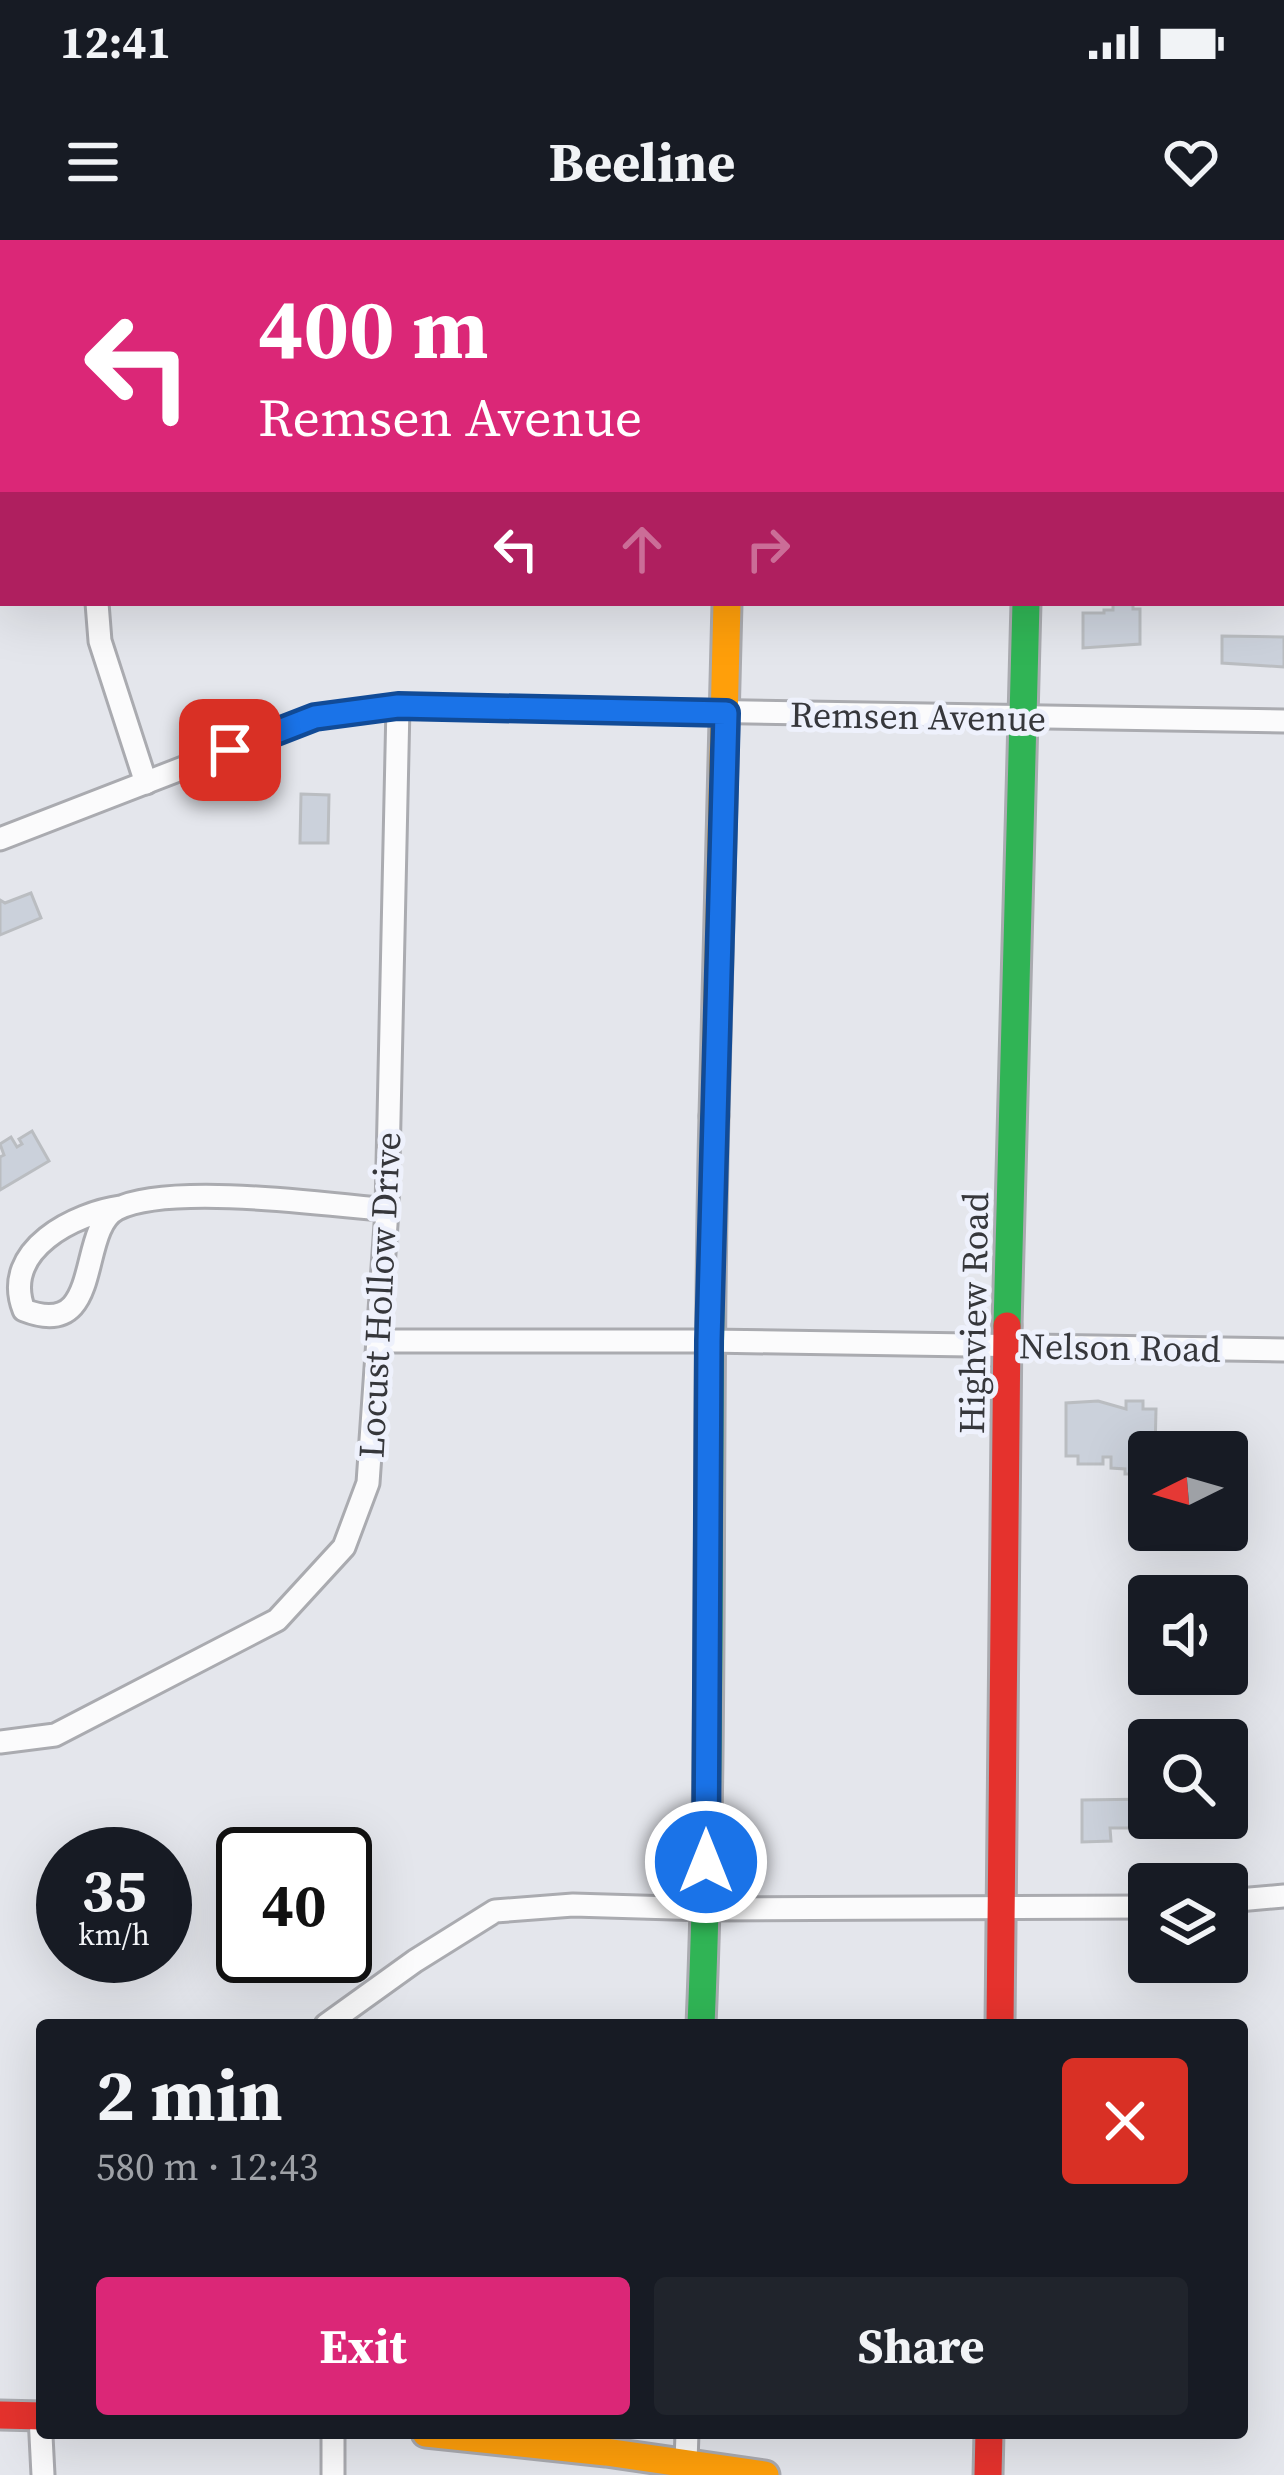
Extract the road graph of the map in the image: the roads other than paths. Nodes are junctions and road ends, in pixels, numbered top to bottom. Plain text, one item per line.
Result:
1 (97, 606) edge
2 (727, 606) edge
3 (1026, 606) edge
4 (398, 706) junction
5 (726, 713) junction
6 (1024, 718) junction
7 (1284, 721) edge
8 (146, 782) junction
9 (0, 839) edge
10 (121, 1207) junction
11 (387, 1210) junction
12 (381, 1341) junction
13 (709, 1341) junction
14 (1007, 1345) junction
15 (1284, 1350) edge
16 (0, 1742) edge
17 (1284, 1896) edge
18 (1248, 1899) edge
19 (1004, 1905) junction
20 (1128, 1907) edge
21 (706, 1909) junction
22 (334, 2019) edge
23 (701, 2019) edge
24 (1000, 2019) edge
25 (0, 2415) edge
26 (36, 2416) edge
27 (42, 2439) edge
28 (334, 2439) edge
29 (480, 2439) edge
30 (687, 2439) edge
31 (989, 2439) edge
32 (686, 2462) junction
33 (43, 2475) edge
34 (333, 2475) edge
35 (765, 2475) edge
36 (988, 2475) edge

1 - 8 street
2 - 5 street
3 - 6 street, Highview Road
4 - 5 street, Remsen Avenue
4 - 8 street, Remsen Avenue
4 - 11 street, Locust Hollow Drive
5 - 6 street, Remsen Avenue
5 - 13 street
6 - 7 street, Remsen Avenue
6 - 14 street, Highview Road
8 - 9 street, Remsen Avenue
10 - 10 street
10 - 11 street
11 - 12 street, Locust Hollow Drive
12 - 13 street, Nelson Road
12 - 16 street, Locust Hollow Drive
13 - 14 street, Nelson Road
13 - 21 street
14 - 15 street, Nelson Road
14 - 19 street, Highview Road
17 - 18 street
19 - 20 street
19 - 21 street
19 - 24 street, Highview Road
21 - 22 street
21 - 23 street
25 - 26 street
27 - 33 street
28 - 34 street
29 - 32 street
30 - 32 street
31 - 36 street
32 - 35 street

